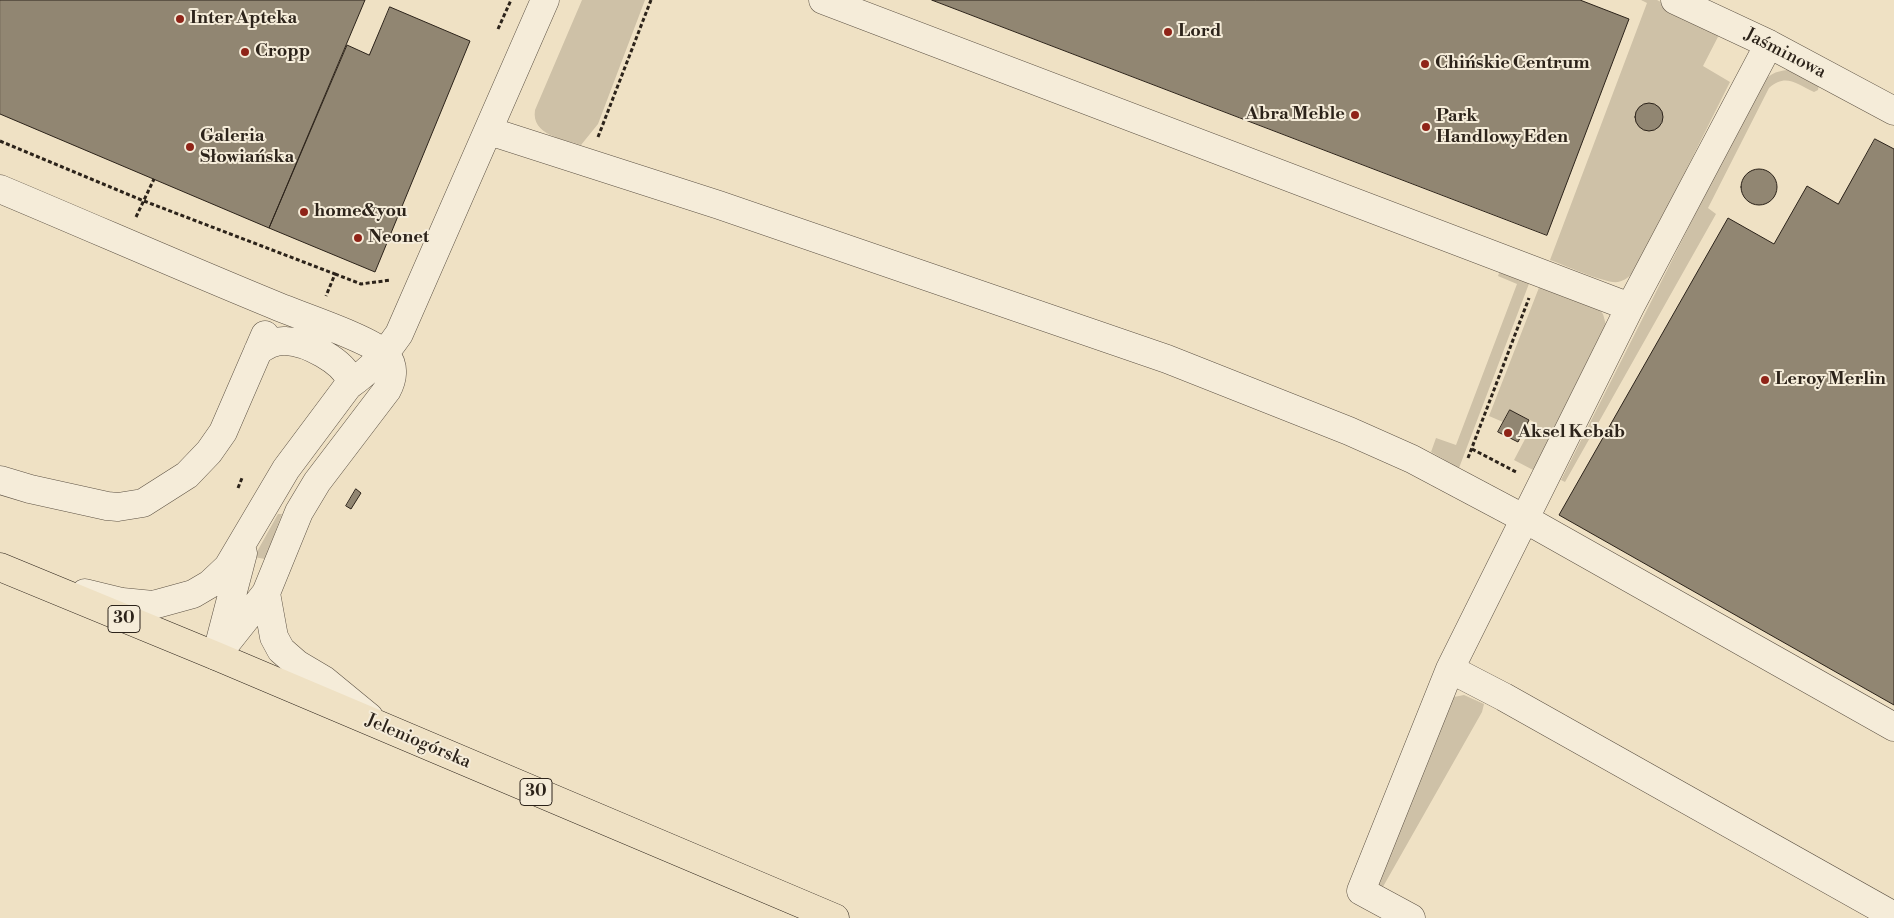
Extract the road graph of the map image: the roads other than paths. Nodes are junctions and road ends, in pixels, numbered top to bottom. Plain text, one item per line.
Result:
1 (545, 0) edge
2 (823, 0) edge
3 (1675, 0) edge
4 (1769, 44) junction
5 (1894, 111) edge
6 (489, 131) junction
7 (0, 189) edge
8 (277, 306) junction
9 (1630, 307) junction
10 (258, 351) junction
11 (385, 354) junction
12 (348, 386) junction
13 (0, 480) edge
14 (1525, 519) junction
15 (248, 536) junction
16 (0, 567) edge
17 (32, 581) junction
18 (266, 592) junction
19 (216, 656) junction
20 (1450, 669) junction
21 (382, 727) junction
22 (1894, 727) edge
23 (1894, 916) edge
24 (835, 918) edge
25 (1410, 918) edge

1 - 6 street
2 - 9 street
3 - 4 street, Jaśminowa
4 - 5 street, Jaśminowa
4 - 9 street
6 - 11 street
6 - 14 street
7 - 8 street
8 - 10 street
8 - 11 street
9 - 14 street
10 - 12 street
10 - 13 street
11 - 12 street
11 - 18 street
12 - 15 street
14 - 20 street
14 - 22 street
15 - 17 street
15 - 19 street
16 - 17 main road, Jeleniogórska / 30
17 - 19 main road, Jeleniogórska / 30
18 - 19 street
18 - 21 street
19 - 21 main road, Jeleniogórska / 30
20 - 23 street
20 - 25 street
21 - 24 main road, Jeleniogórska / 30

